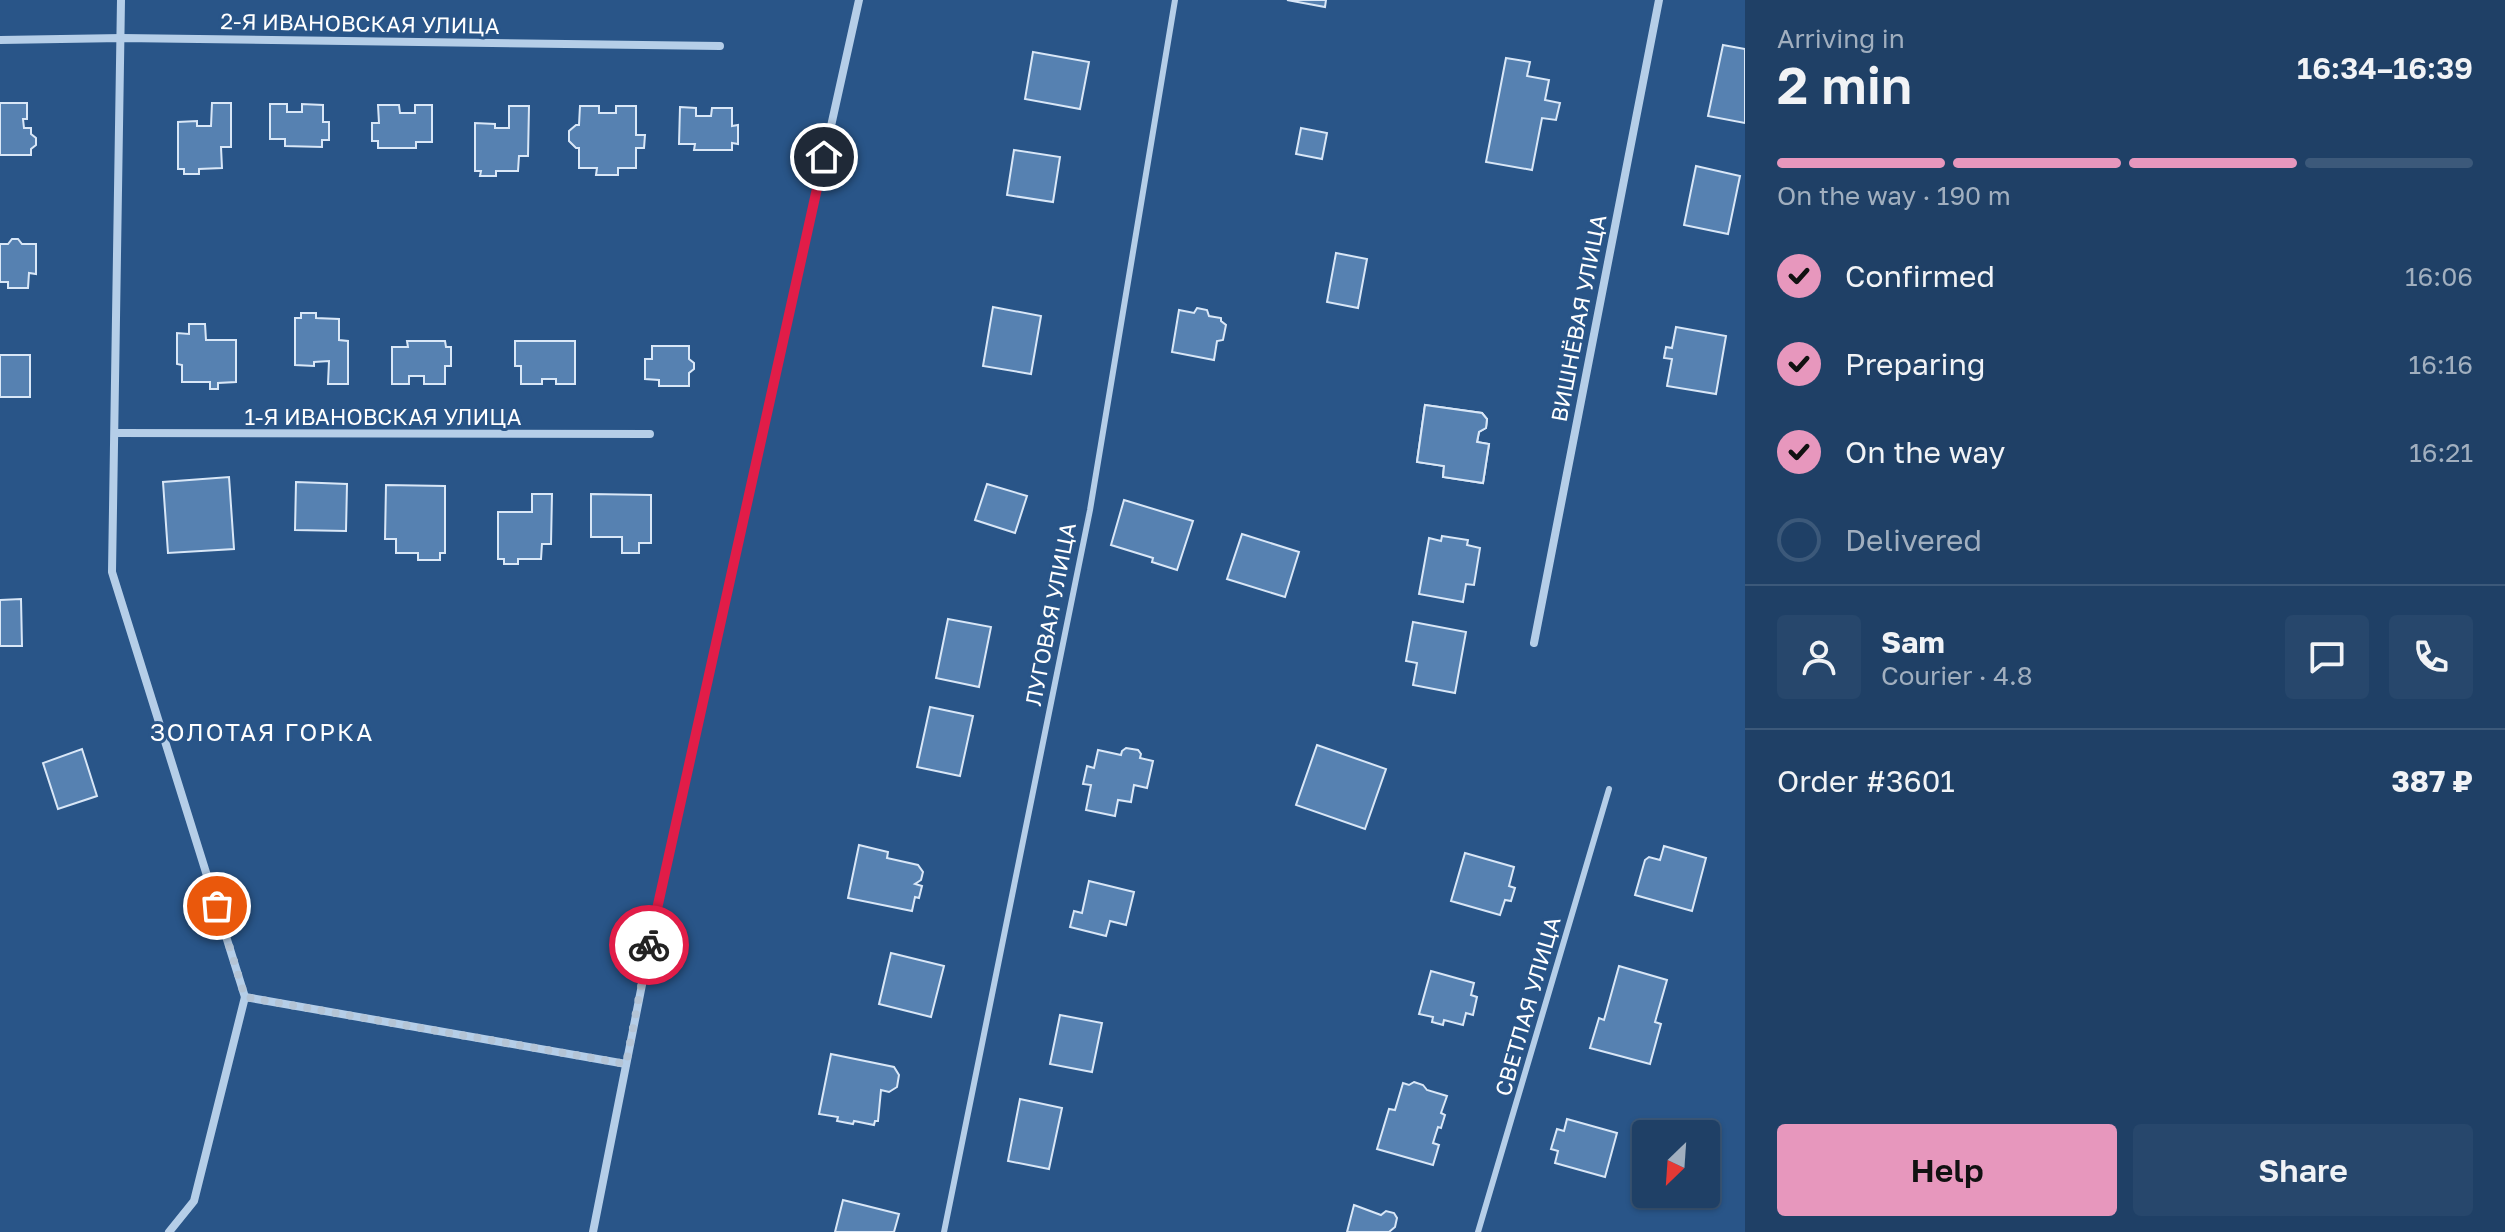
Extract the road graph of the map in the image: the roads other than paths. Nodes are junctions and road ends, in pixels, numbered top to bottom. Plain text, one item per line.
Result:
1 (121, 0) edge
2 (859, 0) edge
3 (1175, 0) edge
4 (1659, 0) edge
5 (122, 38) junction
6 (0, 40) edge
7 (720, 46) dead end
8 (116, 433) junction
9 (650, 434) dead end
10 (1534, 643) dead end
11 (1609, 789) dead end
12 (245, 997) junction
13 (626, 1064) junction
14 (169, 1232) edge
15 (593, 1232) edge
16 (944, 1232) edge
17 (1478, 1232) edge

1 - 5 street
2 - 13 street
3 - 16 lane, ЛУГОВАЯ УЛИЦА
4 - 10 street, ВИШНЁВАЯ УЛИЦА
5 - 6 street, 2-Я ИВАНОВСКАЯ УЛИЦА
5 - 7 street, 2-Я ИВАНОВСКАЯ УЛИЦА
5 - 8 street
8 - 9 street, 1-Я ИВАНОВСКАЯ УЛИЦА
8 - 12 street
11 - 17 lane, СВЕТЛАЯ УЛИЦА
12 - 13 street
12 - 14 street
13 - 15 street

